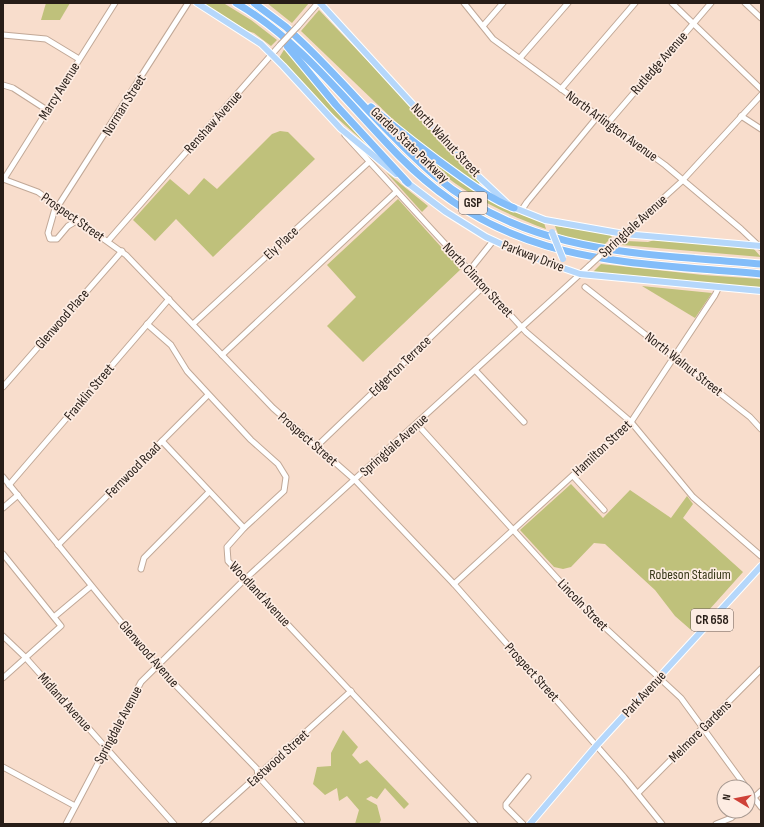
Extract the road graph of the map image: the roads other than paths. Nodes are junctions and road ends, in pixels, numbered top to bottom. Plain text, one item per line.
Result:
1 (115, 3) edge
2 (188, 3) edge
3 (196, 3) edge
4 (236, 3) edge
5 (254, 3) edge
6 (319, 3) edge
7 (464, 3) edge
8 (503, 3) edge
9 (568, 3) edge
10 (635, 3) edge
11 (672, 3) edge
12 (711, 3) edge
13 (745, 3) edge
14 (761, 18) edge
15 (694, 24) junction
16 (483, 26) junction
17 (272, 27) junction
18 (3, 35) edge
19 (272, 55) junction
20 (520, 58) junction
21 (79, 59) junction
22 (336, 76) junction
23 (3, 85) edge
24 (561, 89) junction
25 (761, 89) edge
26 (761, 95) edge
27 (47, 110) junction
28 (598, 116) junction
29 (742, 116) junction
30 (608, 123) junction
31 (341, 129) junction
32 (761, 129) edge
33 (369, 162) junction
34 (4, 179) edge
35 (683, 180) junction
36 (408, 183) junction
37 (396, 192) junction
38 (57, 205) junction
39 (518, 210) junction
40 (78, 220) junction
41 (545, 220) junction
42 (624, 234) junction
43 (108, 241) junction
44 (493, 241) junction
45 (760, 247) edge
46 (122, 251) junction
47 (550, 263) junction
48 (761, 264) edge
49 (469, 271) junction
50 (580, 274) junction
51 (761, 274) edge
52 (483, 287) junction
53 (585, 287) dead end
54 (719, 287) junction
55 (761, 291) edge
56 (169, 299) junction
57 (147, 324) junction
58 (193, 324) junction
59 (522, 328) junction
60 (222, 355) junction
61 (674, 357) junction
62 (475, 370) junction
63 (3, 387) edge
64 (208, 394) junction
65 (524, 422) dead end
66 (631, 422) junction
67 (417, 424) junction
68 (761, 429) edge
69 (162, 441) junction
70 (316, 446) junction
71 (573, 476) junction
72 (3, 477) edge
73 (355, 480) junction
74 (9, 485) junction
75 (209, 492) junction
76 (18, 495) junction
77 (3, 508) edge
78 (604, 510) dead end
79 (244, 528) junction
80 (513, 530) junction
81 (58, 545) junction
82 (3, 554) edge
83 (761, 556) edge
84 (761, 566) edge
85 (141, 569) dead end
86 (244, 580) junction
87 (454, 584) junction
88 (91, 586) junction
89 (54, 617) junction
90 (3, 636) edge
91 (25, 657) junction
92 (157, 666) junction
93 (761, 669) edge
94 (3, 678) edge
95 (658, 678) junction
96 (351, 691) junction
97 (704, 727) junction
98 (597, 745) junction
99 (106, 748) junction
100 (3, 766) edge
101 (258, 776) junction
102 (528, 777) dead end
103 (740, 779) edge
104 (638, 793) junction
105 (76, 806) junction
106 (728, 819) edge
107 (66, 824) edge
108 (174, 824) edge
109 (204, 824) edge
110 (302, 824) edge
111 (476, 824) edge
112 (523, 824) edge
113 (530, 824) edge
114 (662, 824) edge
115 (716, 824) edge

1 - 21 street, Marcy Avenue
2 - 38 street, Norman Street
3 - 19 main road, North Clinton Street
4 - 17 highway, Garden State Parkway / GSP
5 - 22 highway, Garden State Parkway / GSP
6 - 19 street, Renshaw Avenue, bridge
6 - 39 main road, North Walnut Street
7 - 16 street, North Arlington Avenue
8 - 16 street
9 - 20 street
10 - 24 street
11 - 15 street
12 - 15 street, Rutledge Avenue
13 - 14 street
15 - 25 street
15 - 30 street, Rutledge Avenue
16 - 20 street, North Arlington Avenue
17 - 36 highway
17 - 51 highway, Garden State Parkway / GSP
18 - 21 street
19 - 31 main road, North Clinton Street
19 - 43 street, Renshaw Avenue
20 - 24 street, North Arlington Avenue
21 - 27 street, Marcy Avenue
22 - 39 highway
22 - 48 highway, Garden State Parkway / GSP
23 - 27 street
24 - 28 street, North Arlington Avenue
26 - 29 street, Springdale Avenue
27 - 34 street, Marcy Avenue
28 - 30 street, North Arlington Avenue
28 - 39 street
29 - 32 street
29 - 35 street, Springdale Avenue
30 - 35 street, North Arlington Avenue
31 - 33 street, North Clinton Street
31 - 36 main road, Parkway Drive
33 - 37 street, North Clinton Street
33 - 58 street, Ely Place
34 - 38 street, Prospect Street
35 - 42 street, Springdale Avenue
35 - 45 street, North Arlington Avenue
36 - 44 main road, Parkway Drive
37 - 49 street, North Clinton Street
37 - 60 street
38 - 40 street, Prospect Street
38 - 40 street, Norman Street
39 - 41 main road, North Walnut Street
40 - 43 street, Prospect Street
41 - 42 main road, North Walnut Street
41 - 47 main road, bridge
42 - 45 main road
42 - 50 street, Springdale Avenue, bridge
43 - 46 street, Prospect Street
44 - 47 main road, Parkway Drive
44 - 49 street
46 - 56 street, Prospect Street
46 - 63 street, Glenwood Place
47 - 50 main road, Parkway Drive
49 - 52 street, North Clinton Street
50 - 54 main road, Parkway Drive
50 - 59 street, Springdale Avenue
52 - 59 street, North Clinton Street
52 - 70 street, Edgerton Terrace
53 - 61 street, North Walnut Street
54 - 55 main road, Parkway Drive
54 - 61 street, Hamilton Street
56 - 57 street, Franklin Street
56 - 58 street, Prospect Street
57 - 64 street, Woodland Avenue
57 - 74 street, Franklin Street
58 - 60 street, Prospect Street
59 - 62 street, Springdale Avenue
59 - 66 street, North Clinton Street
60 - 70 street, Prospect Street
61 - 66 street, Hamilton Street
61 - 68 street, North Walnut Street
62 - 65 street
62 - 67 street, Springdale Avenue
64 - 69 street, Fernwood Road
64 - 79 street, Woodland Avenue
66 - 71 street, Hamilton Street
66 - 83 street, North Clinton Street
67 - 73 street, Springdale Avenue
67 - 80 street, Lincoln Street
69 - 75 street
69 - 81 street, Fernwood Road
70 - 73 street, Prospect Street
71 - 78 street
71 - 80 street, Hamilton Street
72 - 74 street, Glenwood Avenue
73 - 86 street, Springdale Avenue
73 - 87 street, Prospect Street
74 - 76 street, Glenwood Avenue
75 - 79 street
75 - 85 street
76 - 77 street
76 - 81 street, Glenwood Avenue
79 - 86 street, Woodland Avenue
80 - 87 street, Hamilton Street
80 - 95 street, Lincoln Street
81 - 88 street, Glenwood Avenue
82 - 89 street
84 - 95 main road, Park Avenue / CR 658
86 - 92 street, Springdale Avenue
86 - 96 street, Woodland Avenue
87 - 98 street, Prospect Street
88 - 89 street
88 - 92 street, Glenwood Avenue
89 - 91 street
90 - 91 street, Midland Avenue
91 - 94 street
91 - 99 street, Midland Avenue
92 - 99 street, Springdale Avenue
92 - 101 street, Glenwood Avenue
93 - 97 street, Melmore Gardens
95 - 97 street, Lincoln Street
95 - 98 main road, Park Avenue / CR 658
96 - 101 street, Eastwood Street
96 - 111 street, Woodland Avenue
97 - 103 street, Lincoln Street
97 - 104 street, Melmore Gardens
98 - 104 street, Prospect Street
98 - 113 main road, Park Avenue / CR 658
99 - 105 street, Springdale Avenue
99 - 108 street, Midland Avenue
100 - 105 street
101 - 109 street, Eastwood Street
101 - 110 street, Glenwood Avenue
102 - 112 street
104 - 114 street, Prospect Street
105 - 107 street, Springdale Avenue
106 - 115 street

